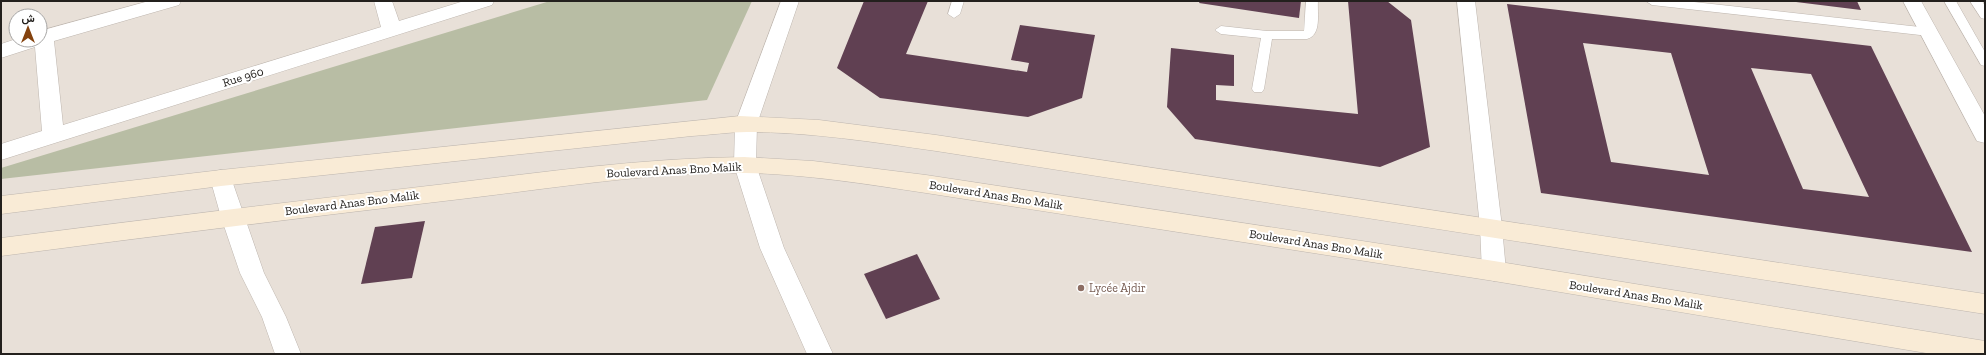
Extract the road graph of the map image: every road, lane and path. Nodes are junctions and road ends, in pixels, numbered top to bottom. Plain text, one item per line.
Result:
1 (172, 1) edge
2 (383, 1) edge
3 (485, 1) edge
4 (790, 1) edge
5 (958, 1) edge
6 (1312, 1) edge
7 (1466, 1) edge
8 (1652, 1) edge
9 (1912, 1) edge
10 (1950, 1) edge
11 (1976, 1) edge
12 (954, 14) dead end
13 (1985, 15) edge
14 (392, 30) junction
15 (1221, 30) dead end
16 (1929, 32) junction
17 (48, 35) edge
18 (1267, 35) junction
19 (40, 48) edge
20 (1985, 62) edge
21 (1258, 89) dead end
22 (746, 124) junction
23 (1985, 135) edge
24 (53, 136) junction
25 (1, 152) edge
26 (745, 165) junction
27 (221, 178) junction
28 (1, 206) edge
29 (232, 217) junction
30 (1491, 227) junction
31 (1, 247) edge
32 (1494, 271) junction
33 (1985, 304) edge
34 (1985, 352) edge
35 (288, 354) edge
36 (820, 354) edge

1 - 17 street
2 - 14 street
3 - 14 street, Rue 960
4 - 22 street
5 - 12 lane
6 - 18 lane
7 - 30 street
8 - 16 lane
9 - 16 street
10 - 20 lane
11 - 13 lane
14 - 24 street, Rue 960
15 - 18 lane
16 - 23 street
18 - 21 lane
19 - 24 street
22 - 26 street
22 - 27 street
22 - 30 street
24 - 25 street, Rue 960
26 - 29 street, Boulevard Anas Bno Malik
26 - 32 street, Boulevard Anas Bno Malik
26 - 36 street
27 - 28 street
27 - 29 street
29 - 31 street, Boulevard Anas Bno Malik
29 - 35 street
30 - 32 street
30 - 33 street
32 - 34 street, Boulevard Anas Bno Malik

